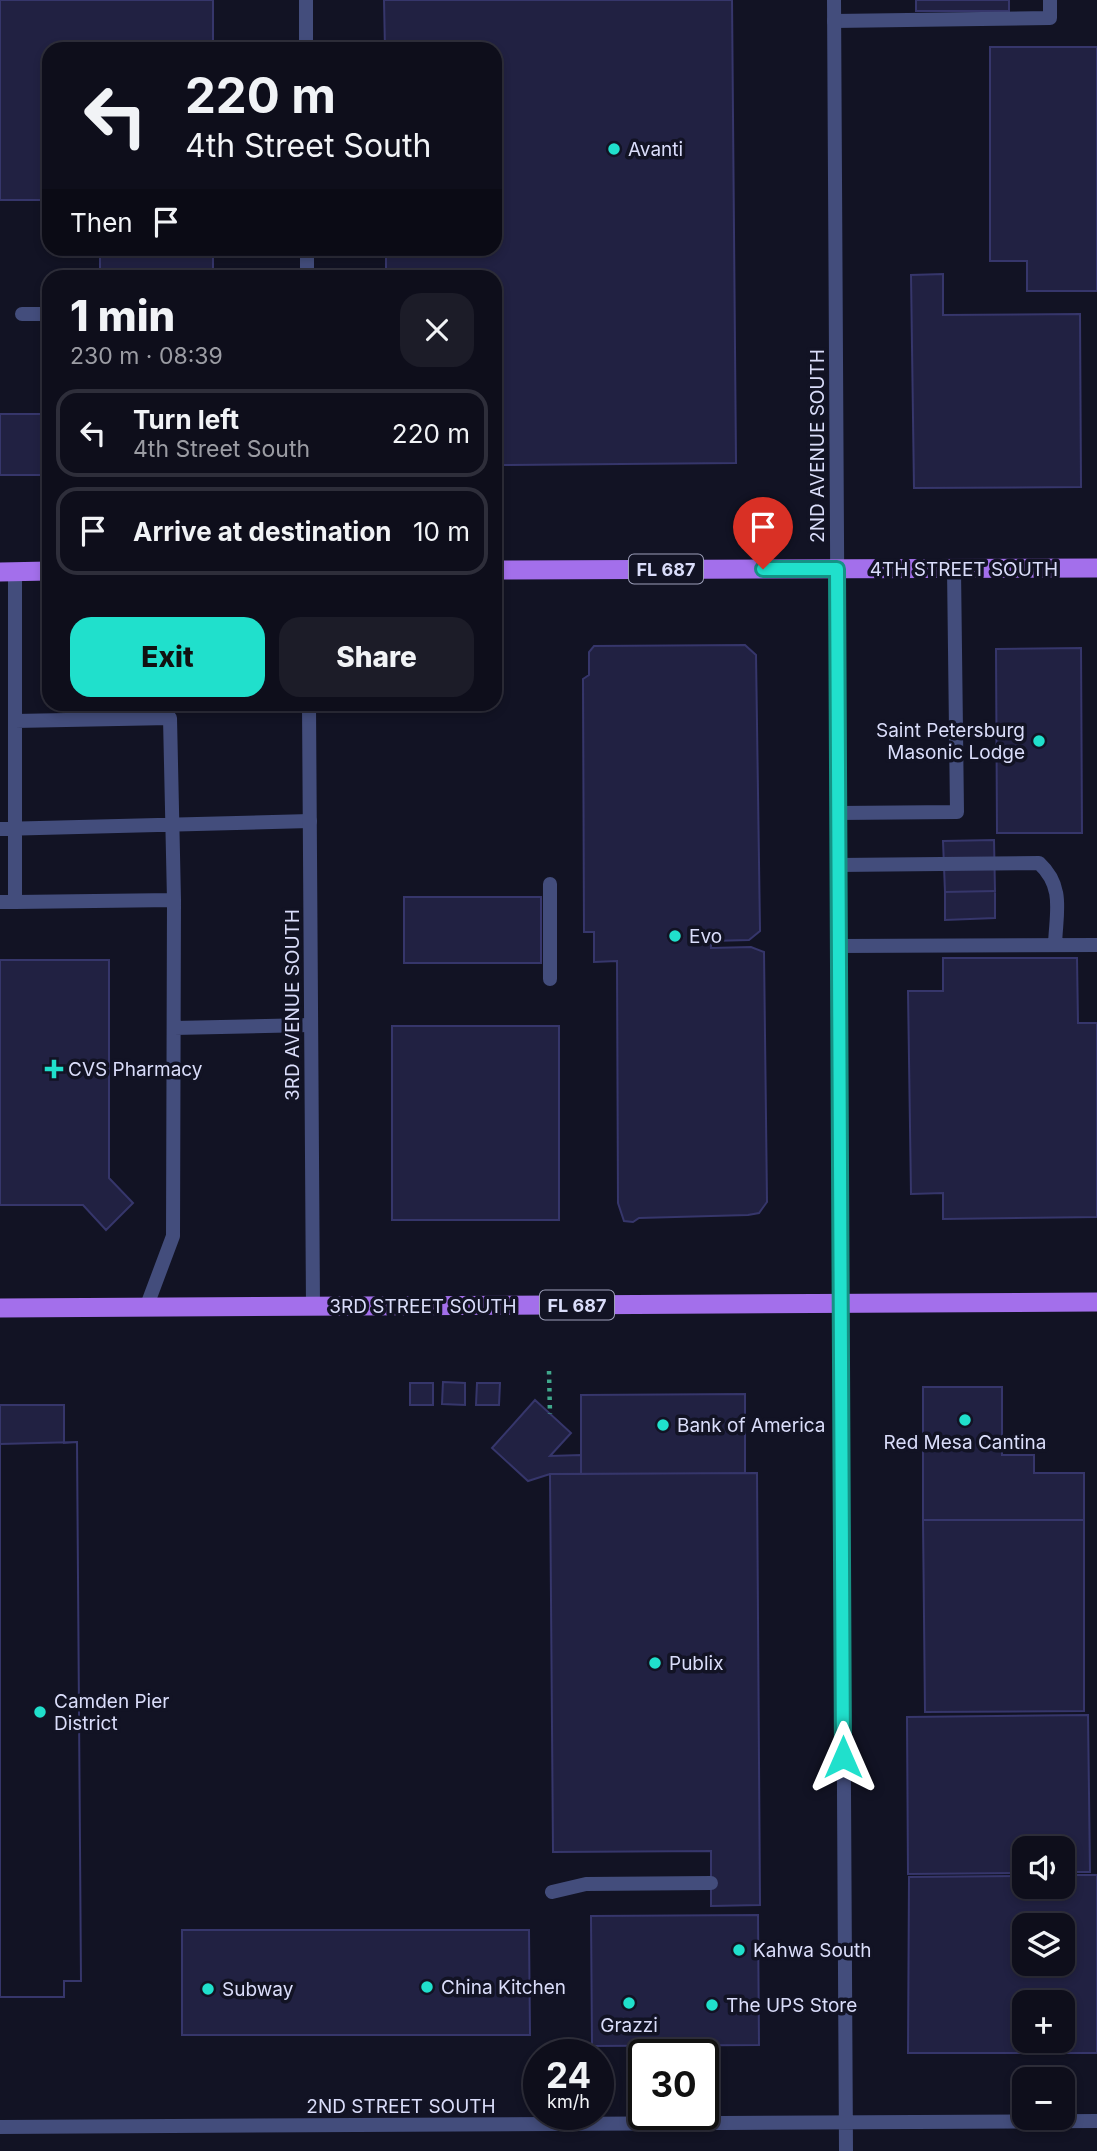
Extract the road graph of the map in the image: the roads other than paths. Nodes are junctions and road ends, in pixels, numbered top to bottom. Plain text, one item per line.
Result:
1 (306, 0) edge
2 (834, 0) edge
3 (1050, 0) edge
4 (834, 21) junction
5 (306, 42) edge
6 (22, 314) dead end
7 (42, 314) edge
8 (1097, 568) edge
9 (837, 569) junction
10 (954, 569) junction
11 (502, 570) edge
12 (42, 571) edge
13 (8, 572) edge
14 (309, 711) edge
15 (15, 722) junction
16 (838, 813) junction
17 (310, 821) junction
18 (174, 823) junction
19 (15, 828) junction
20 (0, 829) edge
21 (838, 864) junction
22 (550, 884) dead end
23 (174, 900) junction
24 (0, 902) edge
25 (15, 902) junction
26 (1055, 945) junction
27 (1097, 945) edge
28 (839, 946) junction
29 (550, 979) dead end
30 (312, 1025) junction
31 (174, 1028) junction
32 (1097, 1302) edge
33 (841, 1304) junction
34 (313, 1307) junction
35 (0, 1308) edge
36 (146, 1308) junction
37 (711, 1883) dead end
38 (552, 1892) dead end
39 (1097, 2121) edge
40 (845, 2122) junction
41 (0, 2127) edge
42 (846, 2151) edge

1 - 5 street
2 - 4 street, 2ND AVENUE SOUTH
3 - 4 street
4 - 9 street, 2ND AVENUE SOUTH
6 - 7 street
8 - 10 main road, 4TH STREET SOUTH / FL 687
9 - 10 main road, 4TH STREET SOUTH / FL 687
9 - 11 main road, 4TH STREET SOUTH / FL 687
9 - 16 street, 2ND AVENUE SOUTH
10 - 16 street
12 - 13 main road
13 - 15 street
14 - 17 street, 3RD AVENUE SOUTH
15 - 18 street
15 - 19 street
16 - 21 street, 2ND AVENUE SOUTH
17 - 18 street
17 - 30 street, 3RD AVENUE SOUTH
18 - 19 street
18 - 23 street
19 - 20 street
19 - 25 street
21 - 26 street
21 - 28 street, 2ND AVENUE SOUTH
22 - 29 street
23 - 25 street
23 - 31 street
24 - 25 street
26 - 27 street
26 - 28 street
28 - 33 street, 2ND AVENUE SOUTH
30 - 31 street
30 - 34 street, 3RD AVENUE SOUTH
31 - 36 street
32 - 33 main road, 3RD STREET SOUTH / FL 687
33 - 34 main road, 3RD STREET SOUTH / FL 687
33 - 40 street, 2ND AVENUE SOUTH
34 - 36 main road, 3RD STREET SOUTH / FL 687
35 - 36 main road, 3RD STREET SOUTH / FL 687
37 - 38 street
39 - 40 street, 2ND STREET SOUTH
40 - 41 street, 2ND STREET SOUTH
40 - 42 street, 2ND AVENUE SOUTH

